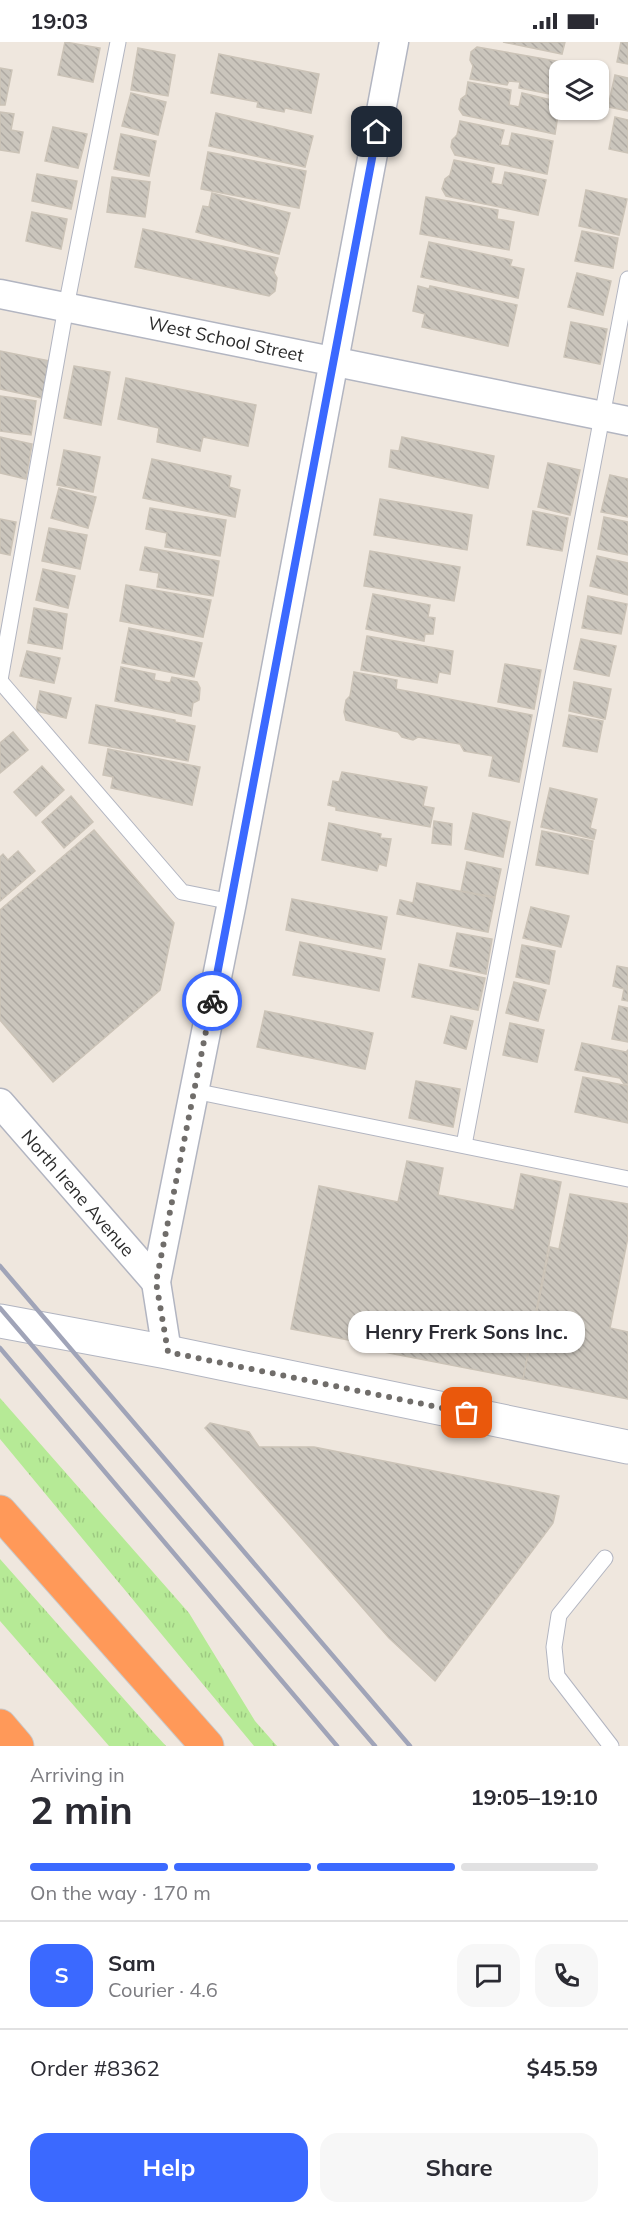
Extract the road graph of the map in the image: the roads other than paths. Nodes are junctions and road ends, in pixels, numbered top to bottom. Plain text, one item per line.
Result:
1 (118, 42) edge
2 (394, 42) edge
3 (628, 279) edge
4 (0, 294) edge
5 (66, 307) junction
6 (333, 361) junction
7 (615, 418) edge
8 (0, 680) edge
9 (232, 902) junction
10 (194, 1091) junction
11 (0, 1103) edge
12 (464, 1146) junction
13 (628, 1179) edge
14 (156, 1282) junction
15 (0, 1321) edge
16 (168, 1352) junction
17 (628, 1447) edge
18 (0, 1512) edge
19 (605, 1558) dead end
20 (0, 1726) edge
21 (17, 1746) edge
22 (207, 1746) edge
23 (611, 1746) edge

1 - 5 lane
2 - 6 street
3 - 7 lane
4 - 5 street, West School Street
5 - 6 street, West School Street
5 - 8 lane
6 - 7 street, West School Street
6 - 9 street
7 - 12 lane
8 - 9 lane
9 - 10 street
10 - 12 lane
10 - 14 street
11 - 14 street, North Irene Avenue
12 - 13 lane
14 - 16 street
15 - 16 main road
16 - 17 main road
18 - 22 highway
19 - 23 lane
20 - 21 highway

